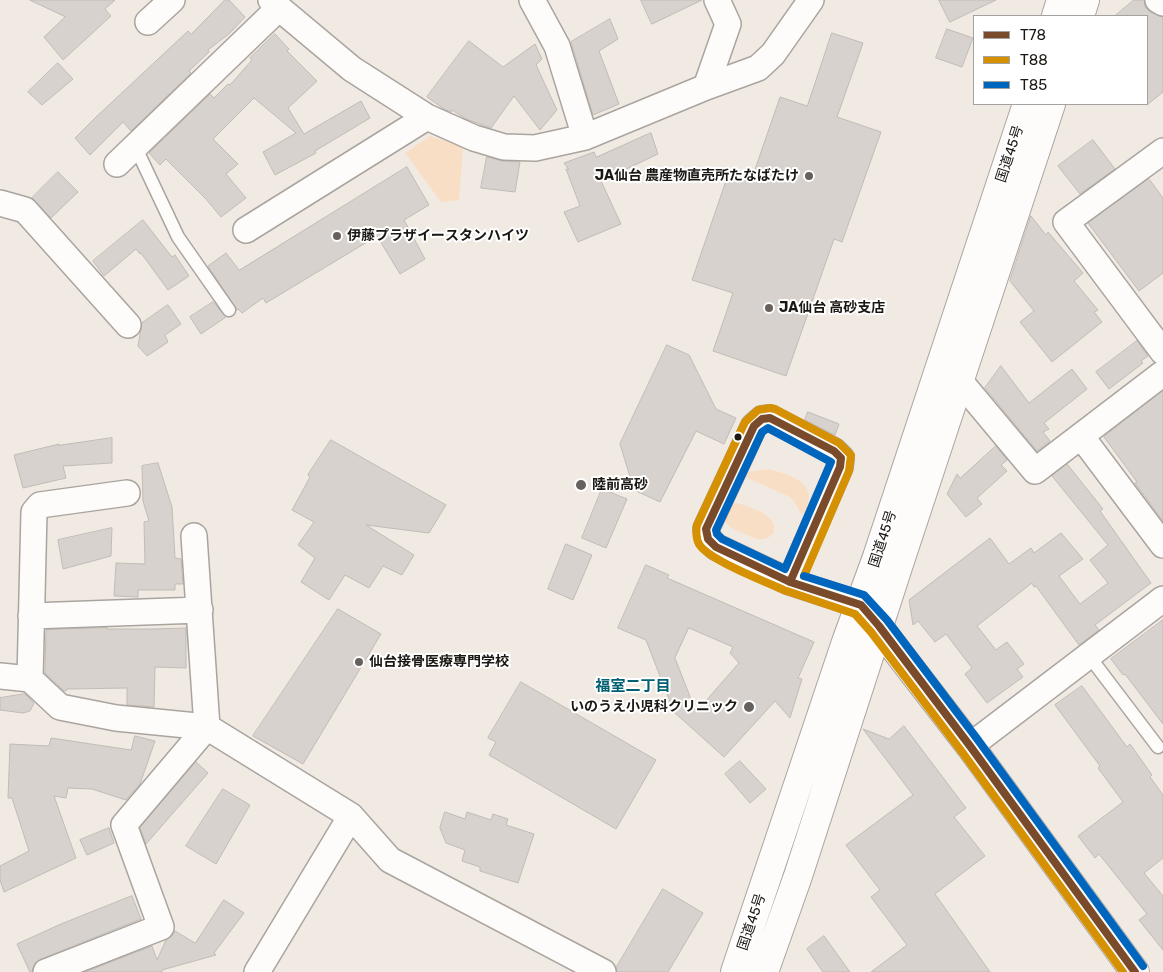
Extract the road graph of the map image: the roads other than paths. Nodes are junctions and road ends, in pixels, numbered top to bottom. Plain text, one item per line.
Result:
1 (172, 0) edge
2 (532, 0) edge
3 (717, 0) edge
4 (811, 0) edge
5 (1061, 0) edge
6 (1085, 0) edge
7 (1158, 0) edge
8 (1163, 3) edge
9 (275, 4) edge
10 (1056, 15) edge
11 (1080, 15) edge
12 (148, 22) dead end
13 (706, 87) junction
14 (1027, 105) edge
15 (1051, 105) edge
16 (427, 117) junction
17 (584, 137) junction
18 (135, 146) junction
19 (1162, 154) edge
20 (116, 164) dead end
21 (0, 203) edge
22 (246, 230) dead end
23 (229, 310) dead end
24 (128, 325) dead end
25 (1163, 369) edge
26 (959, 380) junction
27 (1082, 436) junction
28 (127, 494) dead end
29 (194, 536) dead end
30 (1163, 545) edge
31 (790, 582) junction
32 (1163, 599) edge
33 (861, 605) junction
34 (200, 610) junction
35 (31, 616) junction
36 (879, 626) junction
37 (1089, 656) junction
38 (0, 676) edge
39 (30, 680) junction
40 (207, 727) junction
41 (970, 746) junction
42 (1158, 747) dead end
43 (351, 816) junction
44 (46, 972) edge
45 (257, 972) edge
46 (603, 972) edge
47 (735, 972) edge
48 (764, 972) edge
49 (1136, 972) edge

1 - 12 street
2 - 17 street
3 - 13 street
4 - 13 street
5 - 10 main road
6 - 11 main road
7 - 8 street
9 - 16 street
9 - 18 street
13 - 17 street
14 - 33 main road, 国道45号
15 - 26 main road, 国道45号
16 - 17 street
16 - 22 street
18 - 20 street
18 - 23 lane
19 - 25 street
21 - 24 street
25 - 27 street
26 - 27 street
26 - 36 main road, 国道45号
27 - 30 street
28 - 35 street
29 - 34 street
31 - 31 street
31 - 33 street
32 - 37 street
33 - 36 main road
33 - 47 main road, 国道45号
34 - 35 street
34 - 40 street
35 - 39 street
36 - 41 main road
36 - 48 main road, 国道45号
37 - 41 street
37 - 42 lane
38 - 39 street
39 - 40 street
40 - 43 street
40 - 44 street
41 - 49 main road
43 - 45 street
43 - 46 street

